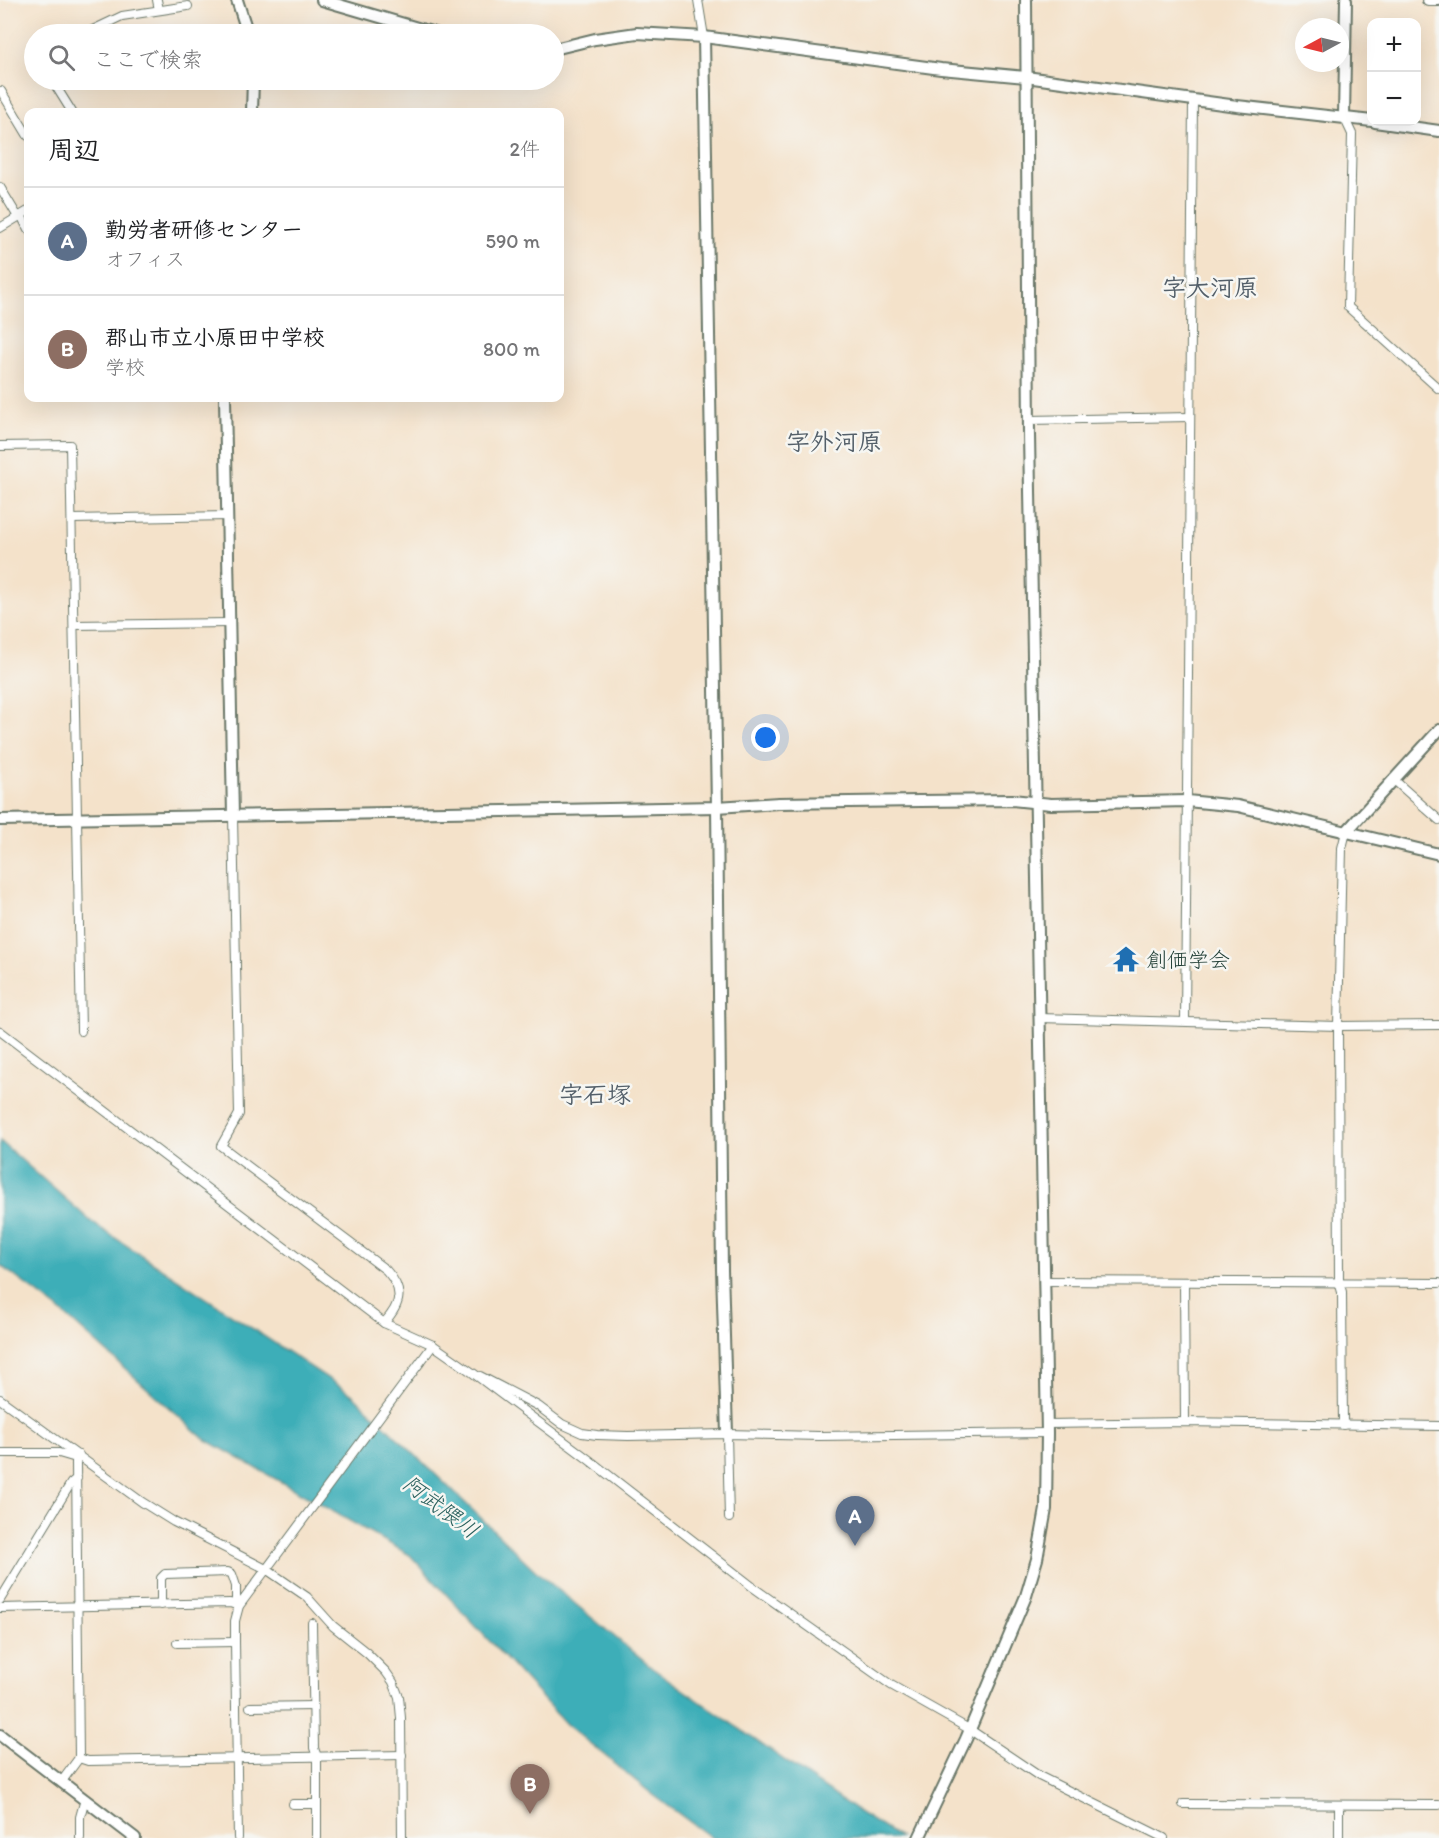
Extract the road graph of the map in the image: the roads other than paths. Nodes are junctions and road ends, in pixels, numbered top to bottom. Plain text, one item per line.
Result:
1 (157, 0) edge
2 (237, 0) edge
3 (322, 0) edge
4 (698, 0) edge
5 (1026, 0) edge
6 (1346, 0) edge
7 (1428, 0) edge
8 (1439, 0) edge
9 (188, 6) dead end
10 (159, 10) junction
11 (105, 24) edge
12 (245, 24) edge
13 (404, 24) edge
14 (704, 37) junction
15 (564, 47) edge
16 (1026, 77) junction
17 (58, 90) edge
18 (253, 90) edge
19 (2, 91) dead end
20 (1193, 101) junction
21 (70, 108) edge
22 (252, 108) edge
23 (1344, 117) junction
24 (1367, 120) edge
25 (1406, 126) edge
26 (24, 129) edge
27 (1439, 131) edge
28 (0, 187) edge
29 (22, 214) edge
30 (0, 228) edge
31 (1439, 389) edge
32 (225, 402) edge
33 (1190, 417) junction
34 (1029, 420) junction
35 (0, 446) edge
36 (228, 516) junction
37 (72, 519) junction
38 (229, 623) junction
39 (74, 625) junction
40 (1439, 730) edge
41 (1393, 779) junction
42 (1035, 801) junction
43 (1187, 801) junction
44 (717, 807) junction
45 (232, 816) junction
46 (77, 818) junction
47 (0, 820) edge
48 (1439, 820) edge
49 (1346, 832) junction
50 (1439, 854) edge
51 (1040, 1018) junction
52 (1185, 1021) junction
53 (1439, 1025) edge
54 (1338, 1026) junction
55 (0, 1031) edge
56 (81, 1031) dead end
57 (1044, 1281) junction
58 (1185, 1282) junction
59 (1339, 1282) junction
60 (1439, 1283) edge
61 (384, 1323) junction
62 (433, 1345) junction
63 (473, 1374) junction
64 (0, 1399) edge
65 (1185, 1422) junction
66 (1343, 1425) junction
67 (1439, 1426) edge
68 (1047, 1428) junction
69 (727, 1434) junction
70 (0, 1453) edge
71 (78, 1457) junction
72 (77, 1478) junction
73 (729, 1518) dead end
74 (266, 1569) junction
75 (0, 1600) edge
76 (161, 1605) junction
77 (237, 1605) junction
78 (77, 1606) junction
79 (0, 1608) edge
80 (312, 1623) dead end
81 (235, 1642) junction
82 (177, 1643) dead end
83 (313, 1706) junction
84 (250, 1707) dead end
85 (967, 1734) junction
86 (0, 1735) edge
87 (402, 1755) junction
88 (317, 1757) junction
89 (79, 1758) junction
90 (237, 1760) junction
91 (62, 1781) junction
92 (85, 1799) junction
93 (1183, 1803) dead end
94 (292, 1804) dead end
95 (317, 1804) junction
96 (1339, 1805) junction
97 (1439, 1805) edge
98 (80, 1838) edge
99 (135, 1838) edge
100 (238, 1838) edge
101 (317, 1838) edge
102 (402, 1838) edge
103 (919, 1838) edge
104 (1164, 1838) edge
105 (1339, 1838) edge

1 - 10 street
2 - 12 street
3 - 13 street
4 - 14 street
5 - 16 street
6 - 23 street
7 - 8 street
9 - 10 street
10 - 11 street
14 - 15 street
14 - 16 street
14 - 44 street
16 - 20 street
16 - 34 street
17 - 21 street
18 - 22 street
19 - 26 street
20 - 23 street
20 - 33 street
23 - 24 street
23 - 31 street
25 - 27 street
28 - 29 street
29 - 30 street
32 - 36 street
33 - 34 street
33 - 43 street
34 - 42 street
35 - 37 street
36 - 37 street
36 - 38 street
37 - 39 street
38 - 39 street
38 - 45 street
39 - 46 street
40 - 41 street
41 - 48 street
41 - 49 street
42 - 43 street
42 - 44 street
42 - 51 street
43 - 49 street
43 - 52 street
44 - 45 street
44 - 69 street
45 - 46 street
45 - 61 street
46 - 47 street
46 - 56 street
49 - 50 street
49 - 54 street
51 - 52 street
51 - 57 street
52 - 54 street
53 - 54 street
54 - 59 street
55 - 61 street
57 - 58 street
57 - 68 street
58 - 59 street
58 - 65 street
59 - 60 street
59 - 66 street
61 - 62 street
62 - 63 street
62 - 74 street
63 - 69 street
63 - 85 street
64 - 71 street
65 - 66 street
65 - 68 street
66 - 67 street
68 - 69 street
68 - 85 street
69 - 73 street
70 - 71 street
71 - 72 street
71 - 74 street
72 - 75 street
72 - 78 street
74 - 77 street
74 - 87 street
76 - 77 street
76 - 77 street
76 - 78 street
77 - 81 street
78 - 79 street
78 - 89 street
80 - 83 street
81 - 82 street
81 - 90 street
83 - 84 street
83 - 88 street
85 - 103 street
85 - 104 street
86 - 91 street
87 - 88 street
87 - 102 street
88 - 90 street
88 - 95 street
89 - 90 street
89 - 91 street
90 - 100 street
91 - 92 street
92 - 98 street
92 - 99 street
93 - 96 street
94 - 95 street
95 - 101 street
96 - 97 street
96 - 105 street

